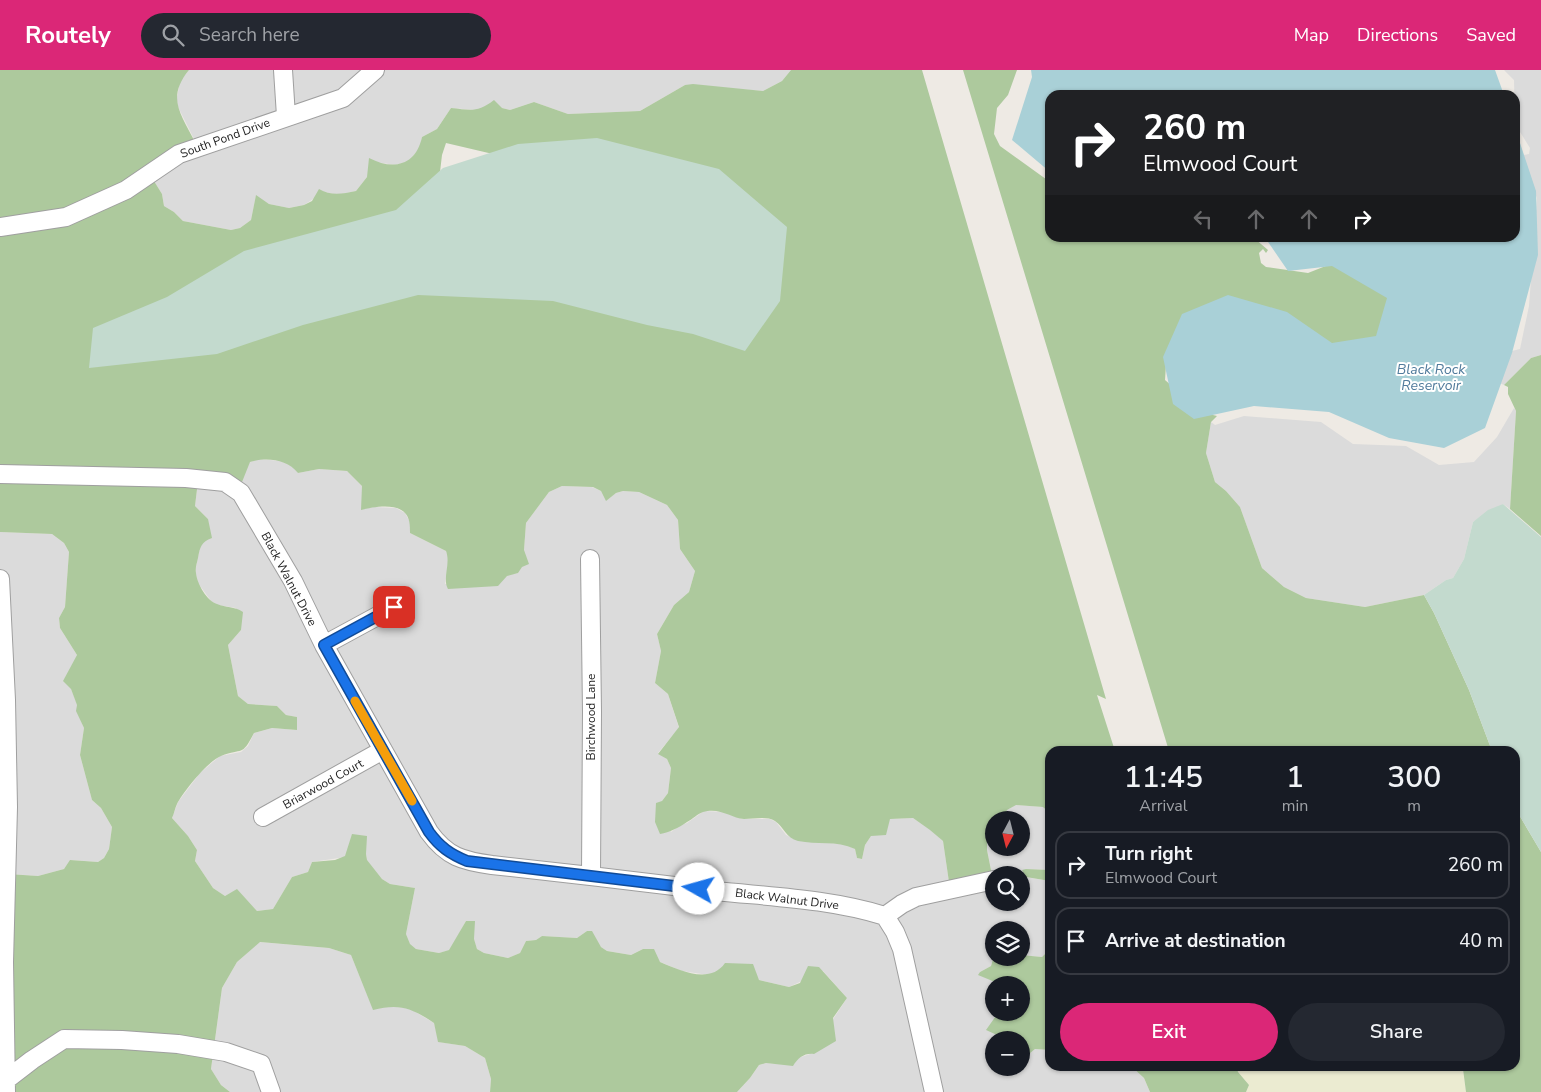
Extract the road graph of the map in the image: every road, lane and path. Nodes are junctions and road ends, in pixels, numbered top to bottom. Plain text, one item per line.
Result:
1 (283, 70) edge
2 (375, 70) edge
3 (286, 116) junction
4 (0, 227) edge
5 (0, 474) edge
6 (590, 558) dead end
7 (0, 579) edge
8 (394, 607) dead end
9 (324, 645) junction
10 (382, 750) junction
11 (263, 817) dead end
12 (591, 876) junction
13 (985, 882) edge
14 (885, 916) junction
15 (2, 962) edge
16 (3, 1034) edge
17 (6, 1086) edge
18 (271, 1092) edge
19 (934, 1092) edge

1 - 3 street, South Pond Drive
2 - 3 street, South Pond Drive
3 - 4 street, South Pond Drive
5 - 9 street, Black Walnut Drive
6 - 12 street, Birchwood Lane
7 - 15 street
8 - 9 street
9 - 10 street, Black Walnut Drive
10 - 11 street, Briarwood Court
10 - 12 street, Black Walnut Drive
12 - 14 street, Black Walnut Drive
13 - 14 street
14 - 19 street
15 - 16 street
16 - 17 street
17 - 18 street

